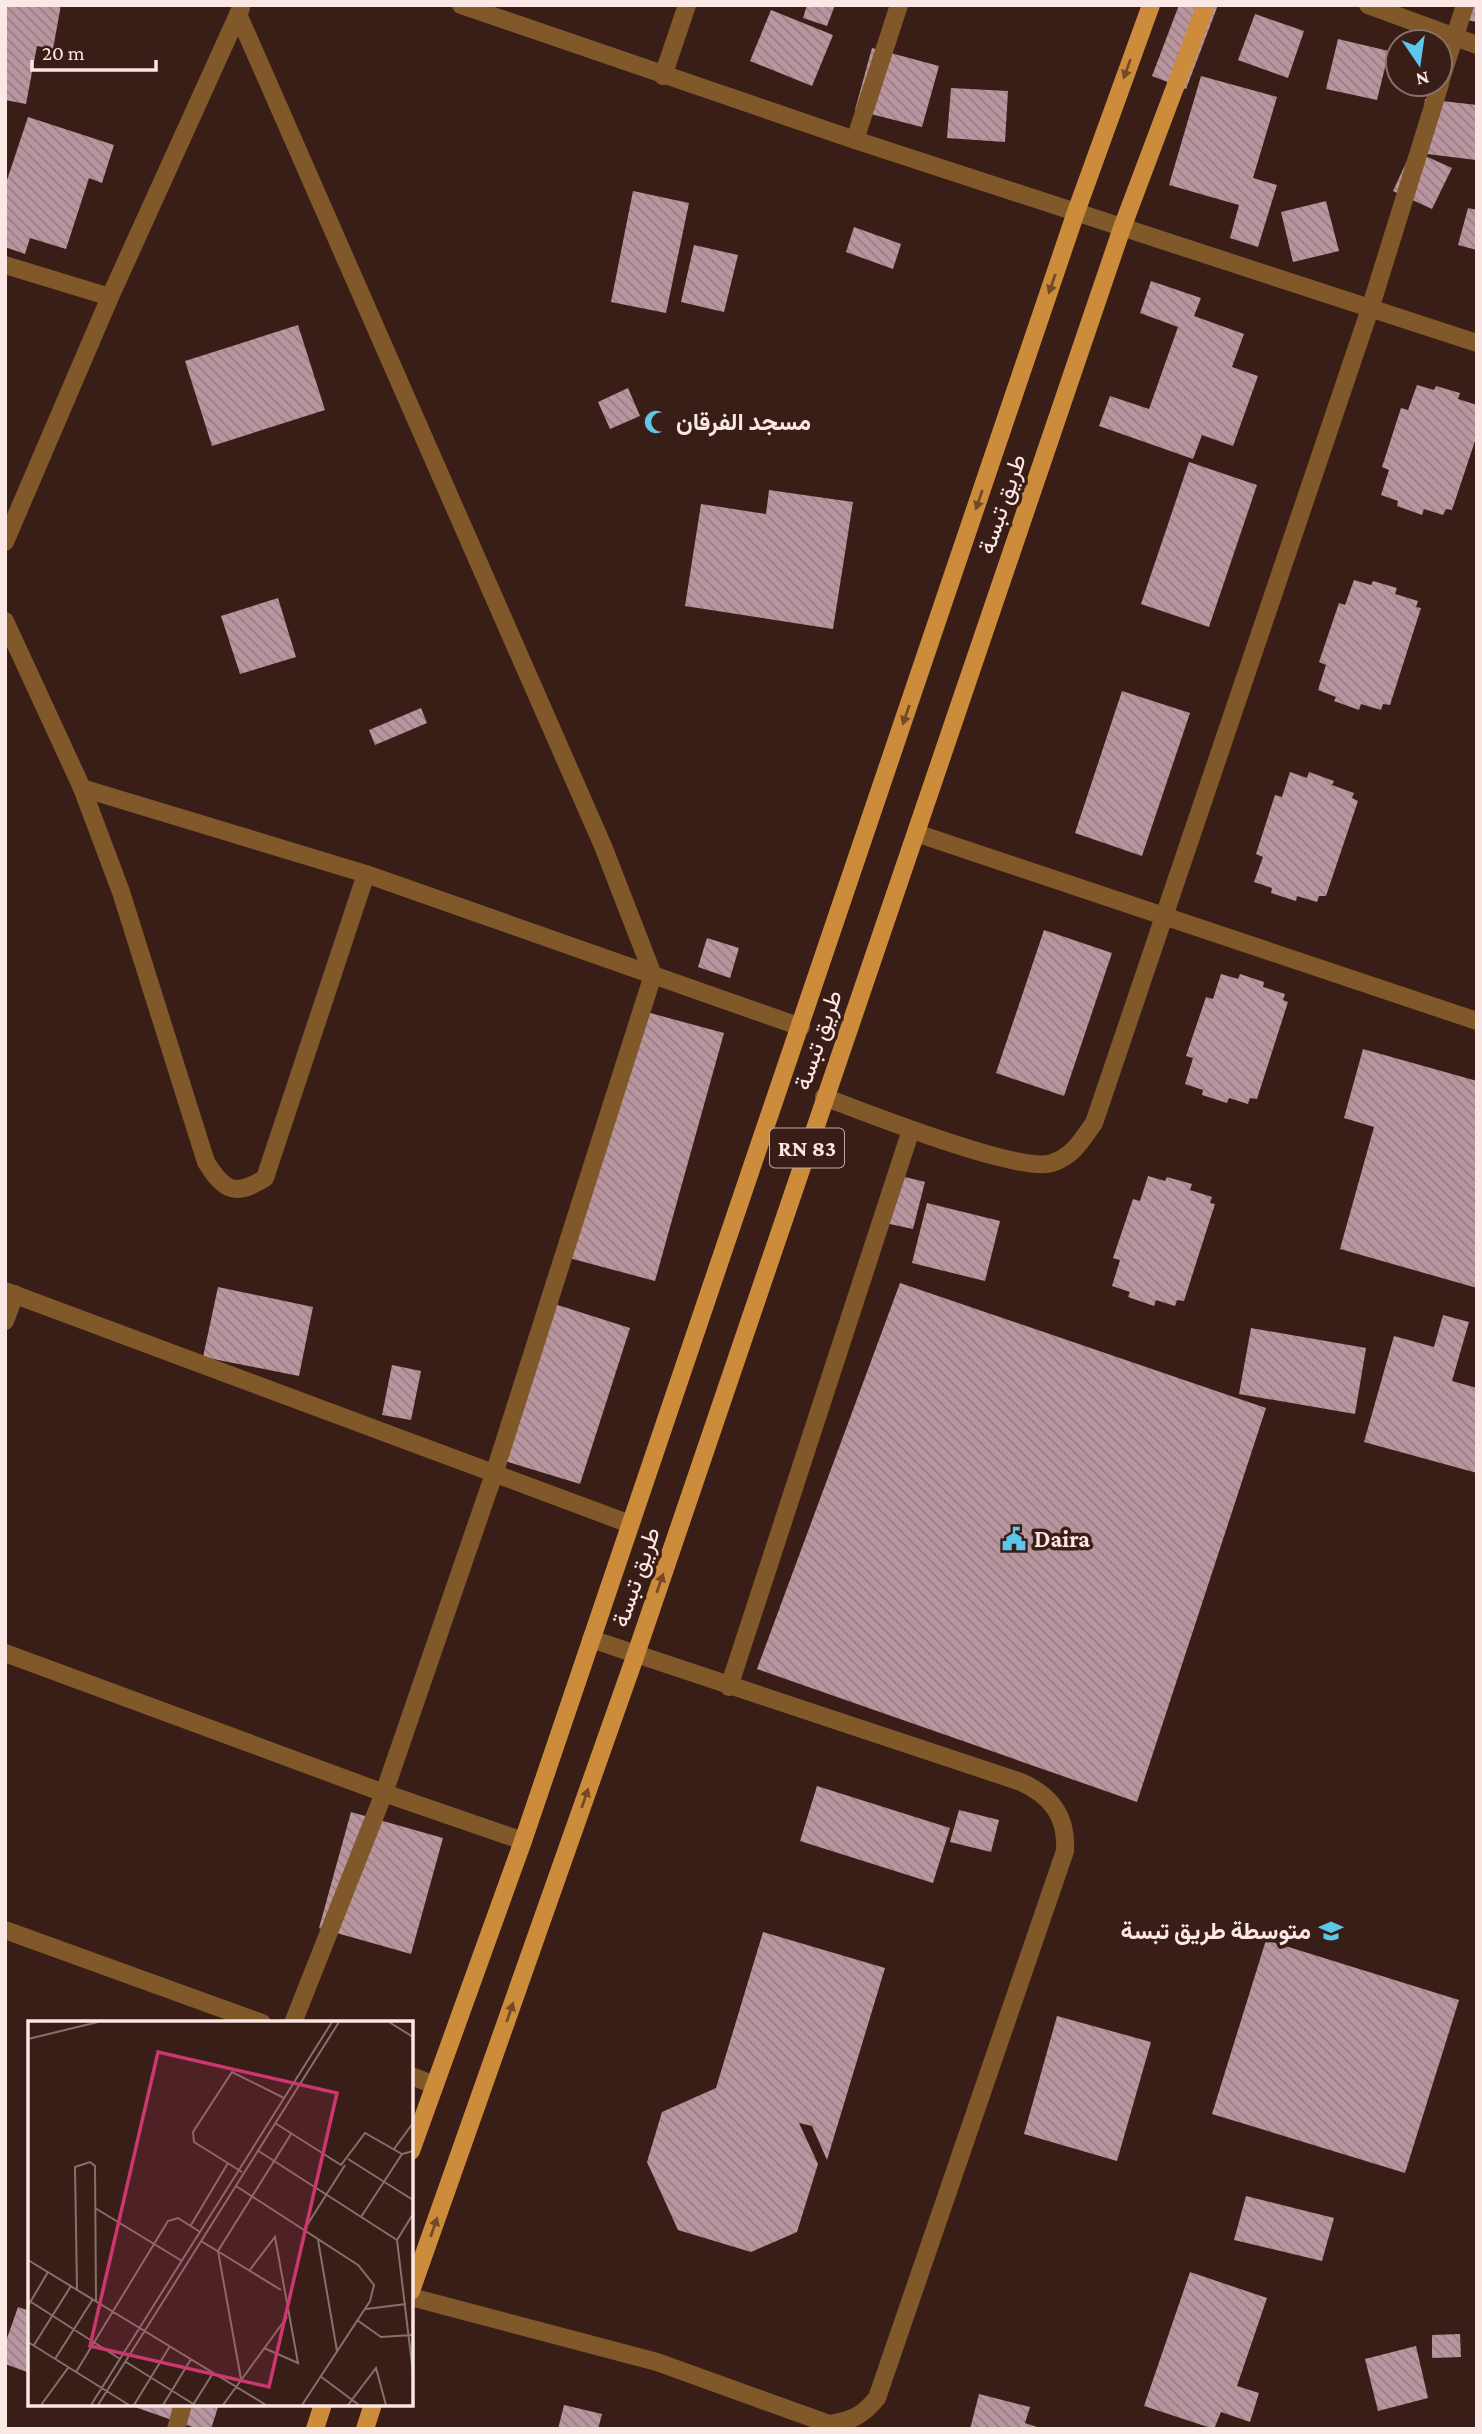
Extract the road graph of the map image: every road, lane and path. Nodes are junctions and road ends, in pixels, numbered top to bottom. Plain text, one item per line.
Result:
1 (687, 5) edge
2 (899, 5) edge
3 (1151, 5) edge
4 (1206, 5) edge
5 (1368, 5) edge
6 (1465, 5) edge
7 (468, 6) edge
8 (240, 10) edge
9 (1430, 28) edge
10 (1454, 37) joint
11 (1477, 45) edge
12 (663, 75) junction
13 (1435, 98) edge
14 (855, 139) junction
15 (1076, 212) junction
16 (1122, 228) junction
17 (5, 265) edge
18 (110, 297) junction
19 (1371, 306) junction
20 (1477, 343) edge
21 (5, 542) edge
22 (5, 621) edge
23 (82, 788) junction
24 (916, 832) junction
25 (366, 874) junction
26 (1166, 918) junction
27 (653, 975) junction
28 (1477, 1021) edge
29 (801, 1027) junction
30 (824, 1097) junction
31 (911, 1130) junction
32 (10, 1292) edge
33 (5, 1321) edge
34 (495, 1471) junction
35 (630, 1524) junction
36 (591, 1639) junction
37 (5, 1653) edge
38 (636, 1654) junction
39 (729, 1687) junction
40 (384, 1793) junction
41 (523, 1841) junction
42 (5, 1930) edge
43 (256, 2021) edge
44 (294, 2021) edge
45 (413, 2077) edge
46 (435, 2085) junction
47 (413, 2146) edge
48 (413, 2285) edge
49 (413, 2298) edge
50 (182, 2406) edge
51 (322, 2406) edge
52 (372, 2406) edge
53 (176, 2429) edge
54 (315, 2429) edge
55 (365, 2429) edge

1 - 12 street
2 - 14 street
3 -> 15 main road, طريق تبسة / RN 83
4 - 16 main road, طريق تبسة / RN 83
5 - 9 street
6 - 10 street
7 - 12 street
8 - 18 street
8 - 27 street
10 - 11 street
12 - 14 street
13 - 19 street
14 - 15 street
15 - 16 street
15 -> 29 main road, طريق تبسة / RN 83
16 - 19 street
16 - 24 main road, طريق تبسة / RN 83
17 - 18 street
18 - 21 street
19 - 20 street
19 - 26 street
22 - 23 street
23 - 25 street
23 - 25 street
24 - 26 street
24 - 30 main road, طريق تبسة / RN 83
25 - 27 street
26 - 28 street
26 - 31 street
27 - 29 street
27 - 34 street
29 - 35 main road, طريق تبسة / RN 83
30 - 31 street
38 -> 30 main road, طريق تبسة / RN 83
31 - 39 street
32 - 33 street
32 - 34 street
34 - 35 street
34 - 40 street
35 - 36 main road, طريق تبسة / RN 83
36 - 38 street
36 - 41 main road, طريق تبسة / RN 83
37 - 40 street
38 - 39 street
48 -> 38 main road, طريق تبسة / RN 83
39 - 49 street
40 - 41 street
40 - 44 street
41 - 46 main road, طريق تبسة / RN 83
42 - 43 street
45 - 46 street
46 - 47 main road, طريق تبسة / RN 83
50 - 53 street
51 - 54 main road
52 - 55 main road

